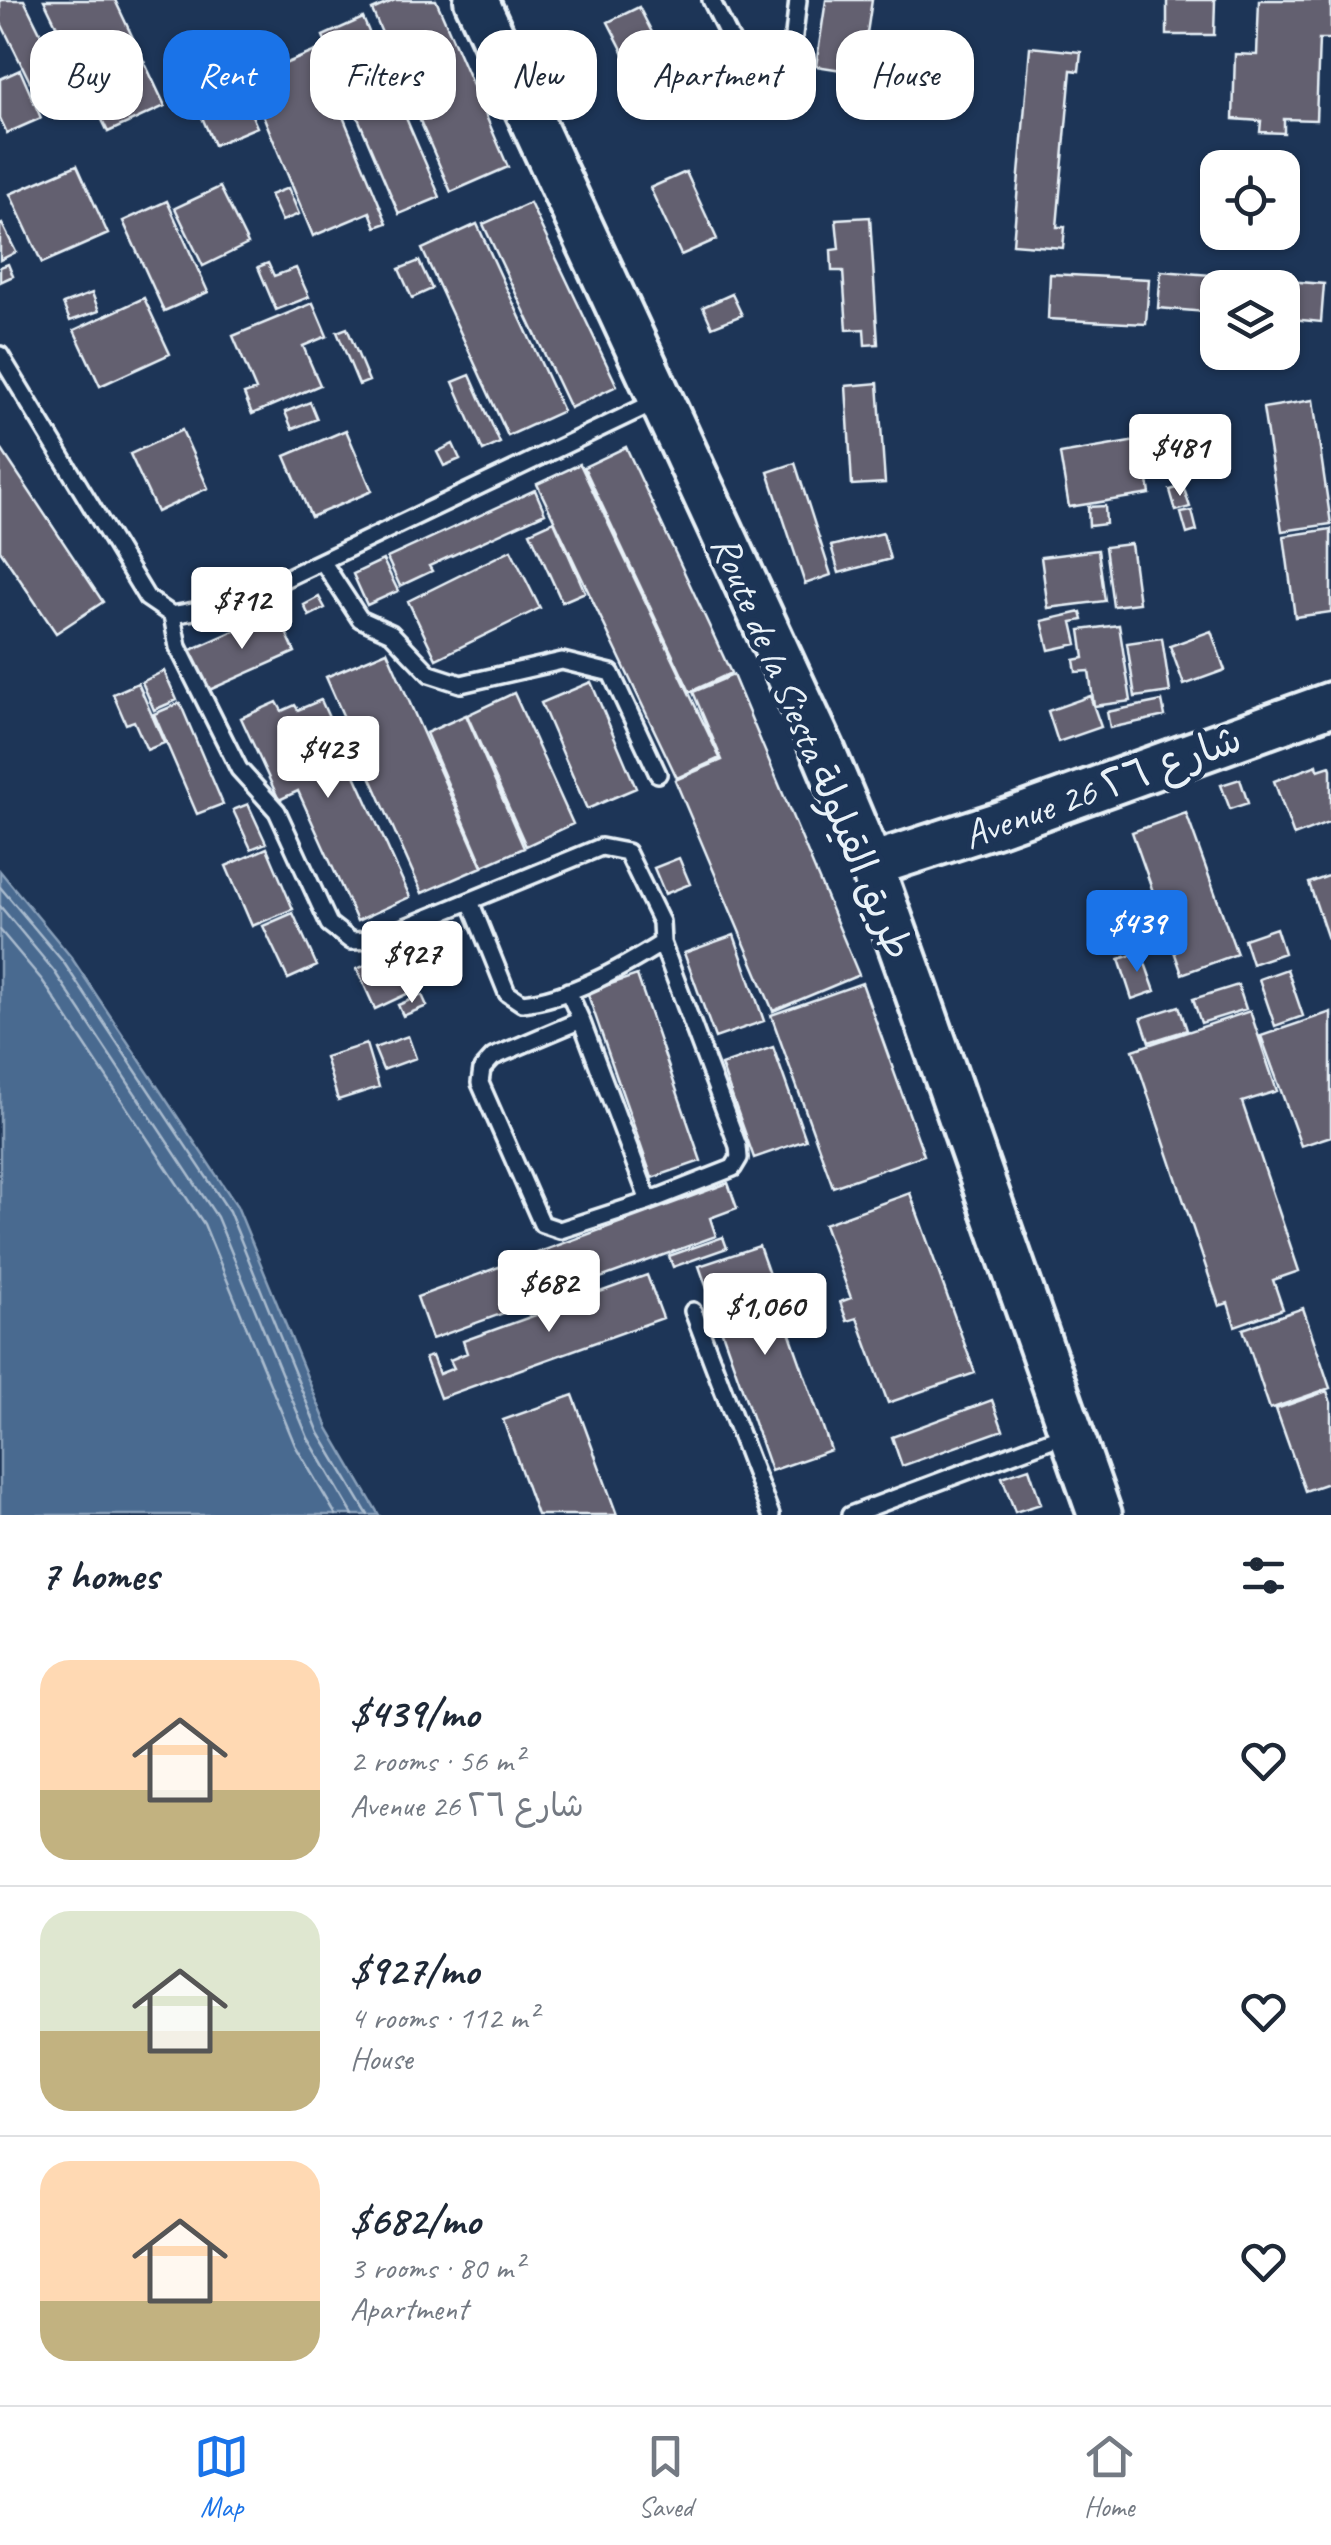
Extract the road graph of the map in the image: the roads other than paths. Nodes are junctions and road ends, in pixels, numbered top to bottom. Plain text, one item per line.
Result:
1 (476, 0) edge
2 (711, 0) edge
3 (798, 0) edge
4 (0, 354) edge
5 (660, 400) junction
6 (322, 562) junction
7 (172, 615) junction
8 (1331, 704) edge
9 (658, 774) dead end
10 (871, 865) junction
11 (470, 900) junction
12 (662, 942) junction
13 (568, 991) junction
14 (581, 1020) junction
15 (649, 1201) junction
16 (693, 1311) dead end
17 (1071, 1432) junction
18 (771, 1515) edge
19 (850, 1515) edge
20 (1100, 1515) edge

1 - 5 main road, Route de la Siesta طريق القيلولة
2 - 3 lane
4 - 7 lane
5 - 6 lane
5 - 10 main road, Route de la Siesta طريق القيلولة
6 - 7 lane
6 - 9 lane
7 - 11 lane
8 - 10 main road, Avenue 26 شارع ٢٦
10 - 17 main road, Route de la Siesta طريق القيلولة
11 - 12 lane
11 - 13 lane
12 - 13 lane
12 - 15 lane
13 - 14 lane
14 - 15 lane
14 - 15 lane
16 - 18 lane
17 - 19 lane
17 - 20 main road, Route de la Siesta طريق القيلولة

